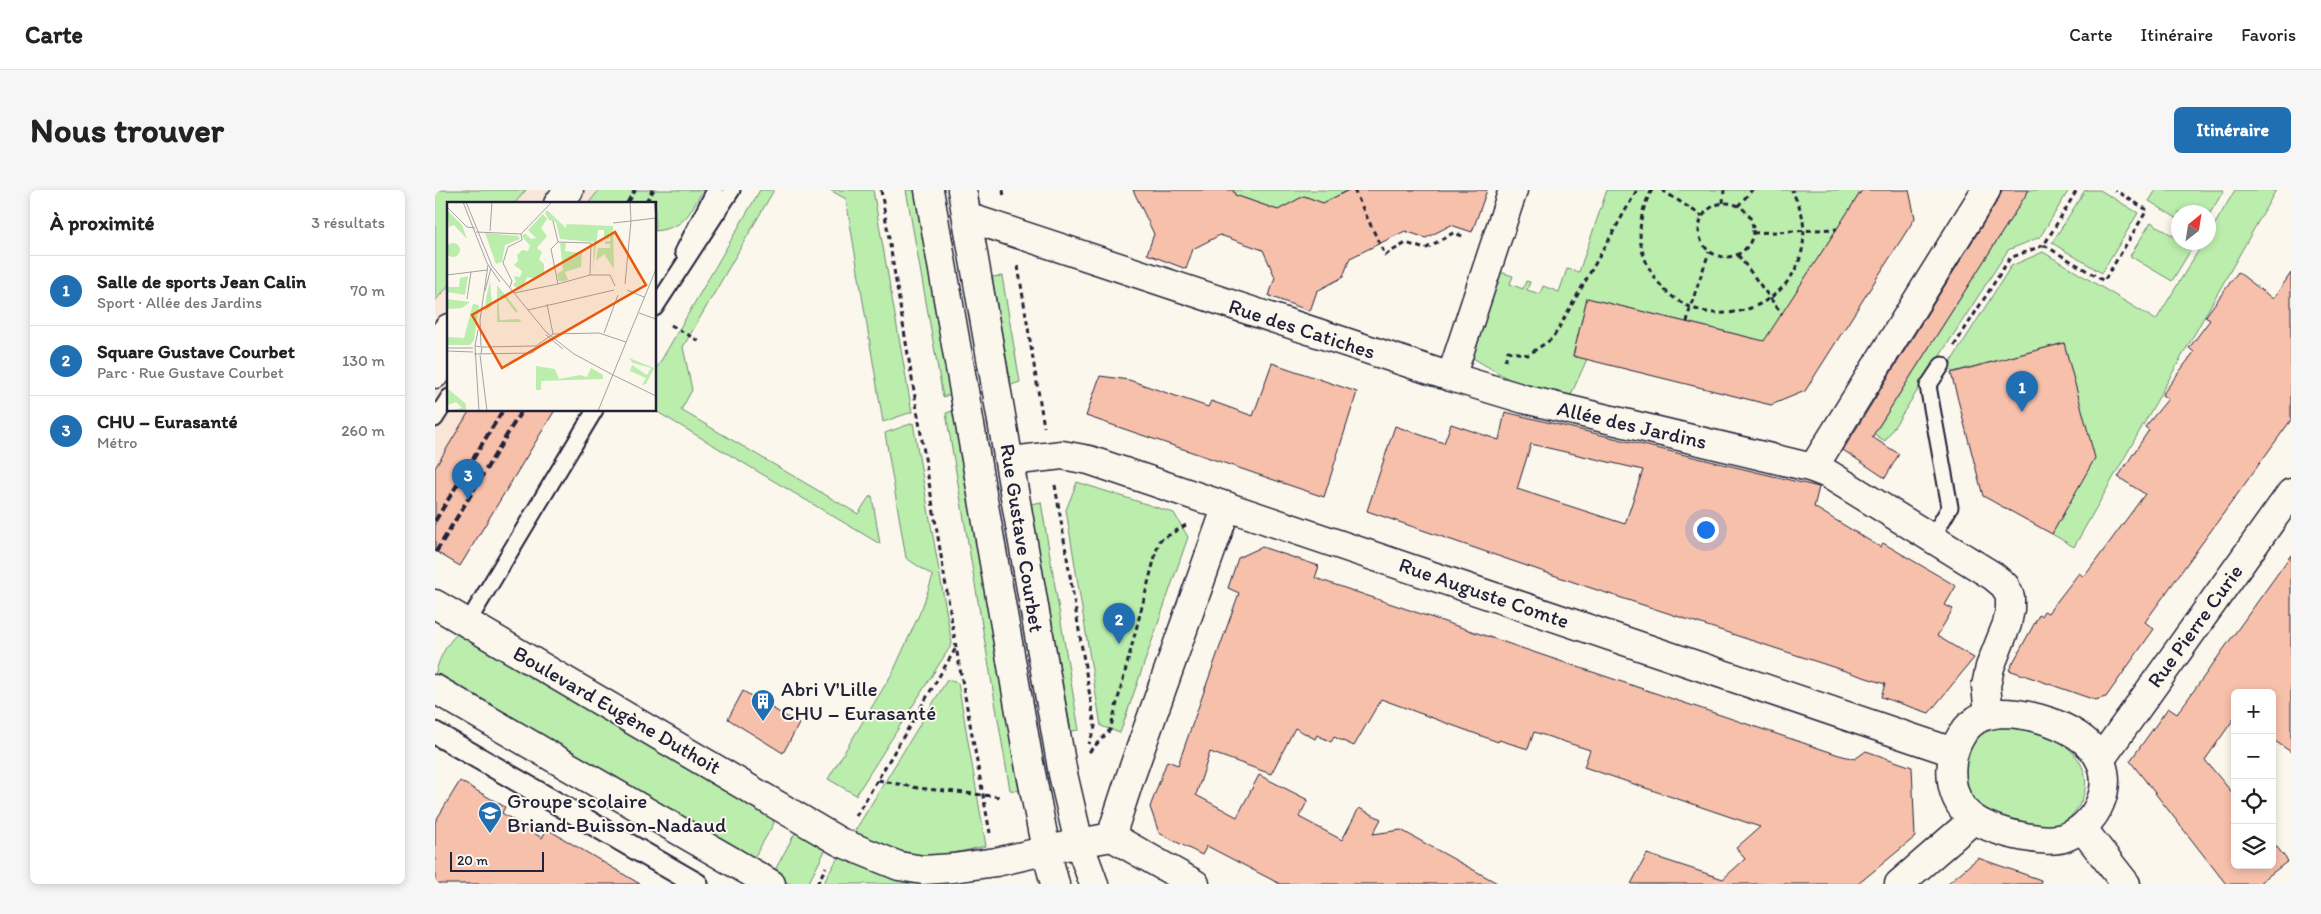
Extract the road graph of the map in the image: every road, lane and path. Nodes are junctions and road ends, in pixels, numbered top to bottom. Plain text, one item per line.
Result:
1 (569, 190) edge
2 (715, 190) edge
3 (732, 190) edge
4 (881, 190) edge
5 (929, 190) edge
6 (962, 190) edge
7 (1354, 190) edge
8 (1513, 190) edge
9 (1637, 190) edge
10 (1652, 190) edge
11 (1661, 190) edge
12 (1724, 190) edge
13 (1751, 190) edge
14 (1792, 190) edge
15 (1986, 190) edge
16 (2077, 190) edge
17 (2115, 190) edge
18 (560, 202) edge
19 (1723, 203) junction
20 (1739, 206) junction
21 (1703, 216) junction
22 (967, 217) junction
23 (1837, 229) dead end
24 (1803, 231) junction
25 (1753, 233) junction
26 (2044, 245) junction
27 (1493, 246) junction
28 (1709, 251) junction
29 (1738, 255) junction
30 (1771, 297) junction
31 (658, 306) edge
32 (1690, 308) junction
33 (1782, 314) dead end
34 (1687, 322) dead end
35 (447, 330) edge
36 (702, 343) dead end
37 (435, 344) edge
38 (447, 354) edge
39 (1942, 365) joint
40 (435, 374) edge
41 (1451, 377) junction
42 (1496, 392) junction
43 (447, 399) edge
44 (594, 411) edge
45 (435, 419) edge
46 (1010, 461) junction
47 (1813, 468) junction
48 (2291, 492) edge
49 (1227, 506) junction
50 (1932, 538) junction
51 (435, 604) edge
52 (468, 622) junction
53 (956, 647) junction
54 (435, 689) edge
55 (1989, 714) junction
56 (435, 732) edge
57 (1953, 752) junction
58 (1085, 756) dead end
59 (2100, 760) junction
60 (878, 780) junction
61 (984, 795) junction
62 (1002, 797) dead end
63 (1974, 819) junction
64 (2082, 828) junction
65 (1112, 837) junction
66 (840, 842) junction
67 (1079, 843) junction
68 (1046, 850) junction
69 (996, 862) junction
70 (697, 884) edge
71 (771, 884) edge
72 (817, 884) edge
73 (955, 884) edge
74 (1055, 884) edge
75 (1094, 884) edge
76 (1195, 884) edge
77 (1899, 884) edge
78 (2126, 884) edge

1 - 18 street
2 - 31 lane
3 - 31 lane
4 - 53 path
5 - 68 street, Rue Gustave Courbet
6 - 22 street, Rue Gustave Courbet
7 - 27 path
8 - 27 street
9 - 42 path
10 - 32 path
11 - 21 path
12 - 19 path
13 - 20 path
14 - 24 path
15 - 47 street
16 - 26 path
17 - 26 path
19 - 20 path
19 - 21 path
20 - 25 path
21 - 28 path
22 - 41 street, Rue des Catiches
22 - 46 street, Rue Gustave Courbet
23 - 24 path
24 - 25 path
24 - 30 path
25 - 29 path
26 - 39 path
27 - 41 street
28 - 29 path
28 - 32 path
29 - 30 path
30 - 32 path
30 - 33 path
31 - 36 path
32 - 34 path
35 - 37 street
38 - 40 street
39 - 50 lane
41 - 42 street, Allée des Jardins
42 - 47 street, Allée des Jardins
43 - 45 lane
44 - 52 lane
46 - 49 street, Rue Auguste Comte
46 - 67 street, Rue Gustave Courbet
47 - 50 street, Allée des Jardins
48 - 59 street, Rue Pierre Curie
49 - 57 street, Rue Auguste Comte
49 - 58 path
49 - 65 street
50 - 55 street, Allée des Jardins
51 - 52 street, Boulevard Eugène Duthoit
52 - 66 street, Boulevard Eugène Duthoit
53 - 60 path
53 - 61 path
54 - 71 street
55 - 57 street
55 - 59 street
56 - 70 street
57 - 63 street
59 - 64 street
60 - 61 path
60 - 66 path
61 - 62 path
61 - 69 path
63 - 64 street
63 - 77 street
64 - 78 street
65 - 67 street, Boulevard Eugène Duthoit
65 - 76 street
66 - 69 street, Boulevard Eugène Duthoit
66 - 72 path
67 - 68 street, Boulevard Eugène Duthoit
67 - 75 street, Rue Gustave Courbet
68 - 69 street, Boulevard Eugène Duthoit
68 - 74 street, Rue Gustave Courbet
69 - 73 street, Boulevard Eugène Duthoit

